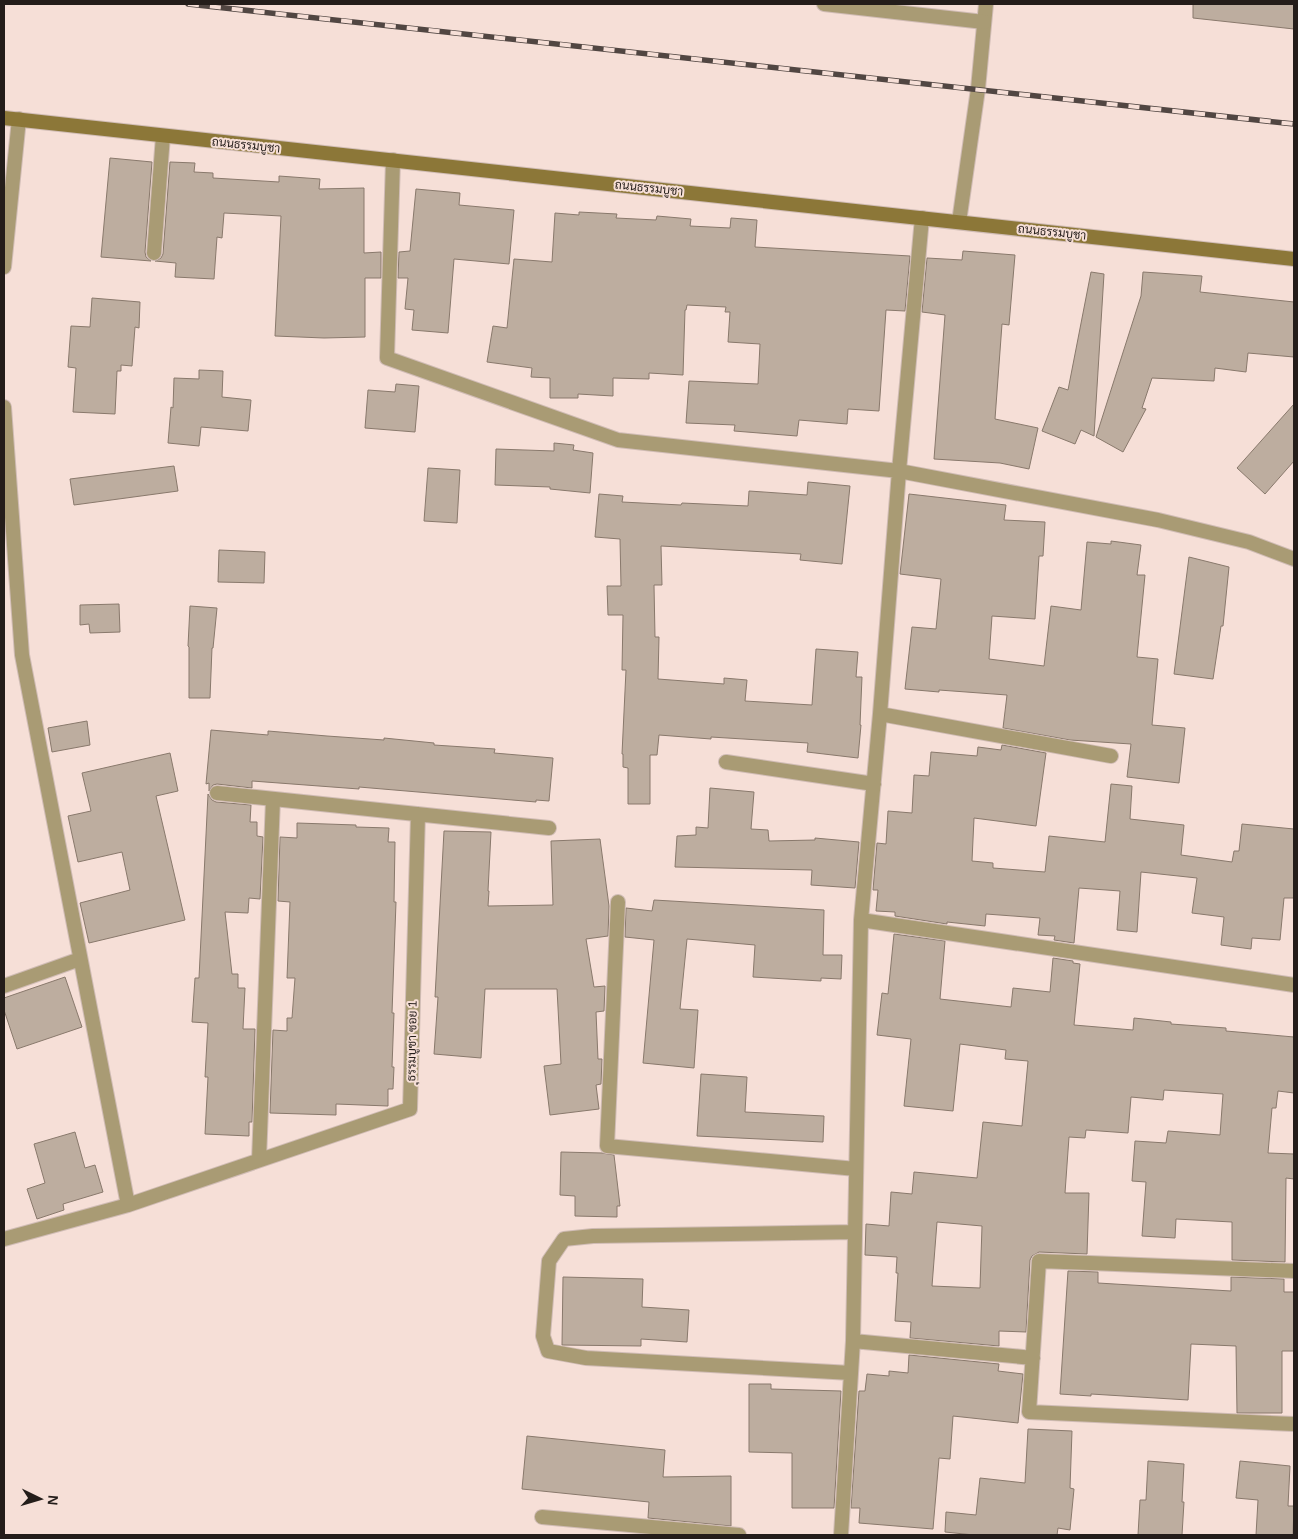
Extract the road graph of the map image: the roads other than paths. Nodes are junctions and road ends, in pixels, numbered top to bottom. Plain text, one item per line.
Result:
1 (824, 4) edge
2 (986, 4) edge
3 (984, 22) junction
4 (4, 118) edge
5 (19, 119) junction
6 (163, 136) junction
7 (393, 160) junction
8 (922, 218) junction
9 (959, 222) junction
10 (154, 253) dead end
11 (1294, 259) edge
12 (4, 267) edge
13 (4, 406) edge
14 (6, 455) edge
15 (899, 471) junction
16 (1294, 559) edge
17 (880, 714) junction
18 (1111, 756) dead end
19 (726, 762) dead end
20 (874, 784) junction
21 (218, 793) dead end
22 (273, 799) junction
23 (418, 814) junction
24 (549, 828) dead end
25 (618, 902) dead end
26 (861, 920) junction
27 (80, 959) junction
28 (1294, 985) edge
29 (4, 986) edge
30 (259, 1160) junction
31 (856, 1169) junction
32 (128, 1205) junction
33 (856, 1232) junction
34 (4, 1238) edge
35 (1294, 1271) edge
36 (853, 1341) junction
37 (1033, 1358) junction
38 (851, 1373) junction
39 (1294, 1424) edge
40 (542, 1518) dead end
41 (739, 1535) edge
42 (841, 1535) edge

1 - 3 street
2 - 3 street
3 - 9 street
4 - 5 main road, ถนนธรรมบูชา
5 - 6 main road, ถนนธรรมบูชา
5 - 12 street
6 - 7 main road, ถนนธรรมบูชา
6 - 10 street
7 - 8 main road, ถนนธรรมบูชา
7 - 15 street
8 - 9 main road, ถนนธรรมบูชา
8 - 15 street
9 - 11 main road, ถนนธรรมบูชา
13 - 14 street
14 - 27 street
15 - 16 street
15 - 17 street
17 - 18 street
17 - 20 street
19 - 20 street
20 - 26 street
21 - 22 street
22 - 23 street
22 - 30 street
23 - 24 street
23 - 30 street, ุธรรมบูชา ซอย 1
25 - 31 street
26 - 28 street
26 - 31 street
27 - 29 street
27 - 32 street
30 - 32 street, ุธรรมบูชา ซอย 1
31 - 33 street
32 - 34 street, ุธรรมบูชา ซอย 1
33 - 36 street
33 - 38 street
35 - 37 street
36 - 37 street
36 - 38 street
37 - 39 street
38 - 42 street
40 - 41 street

